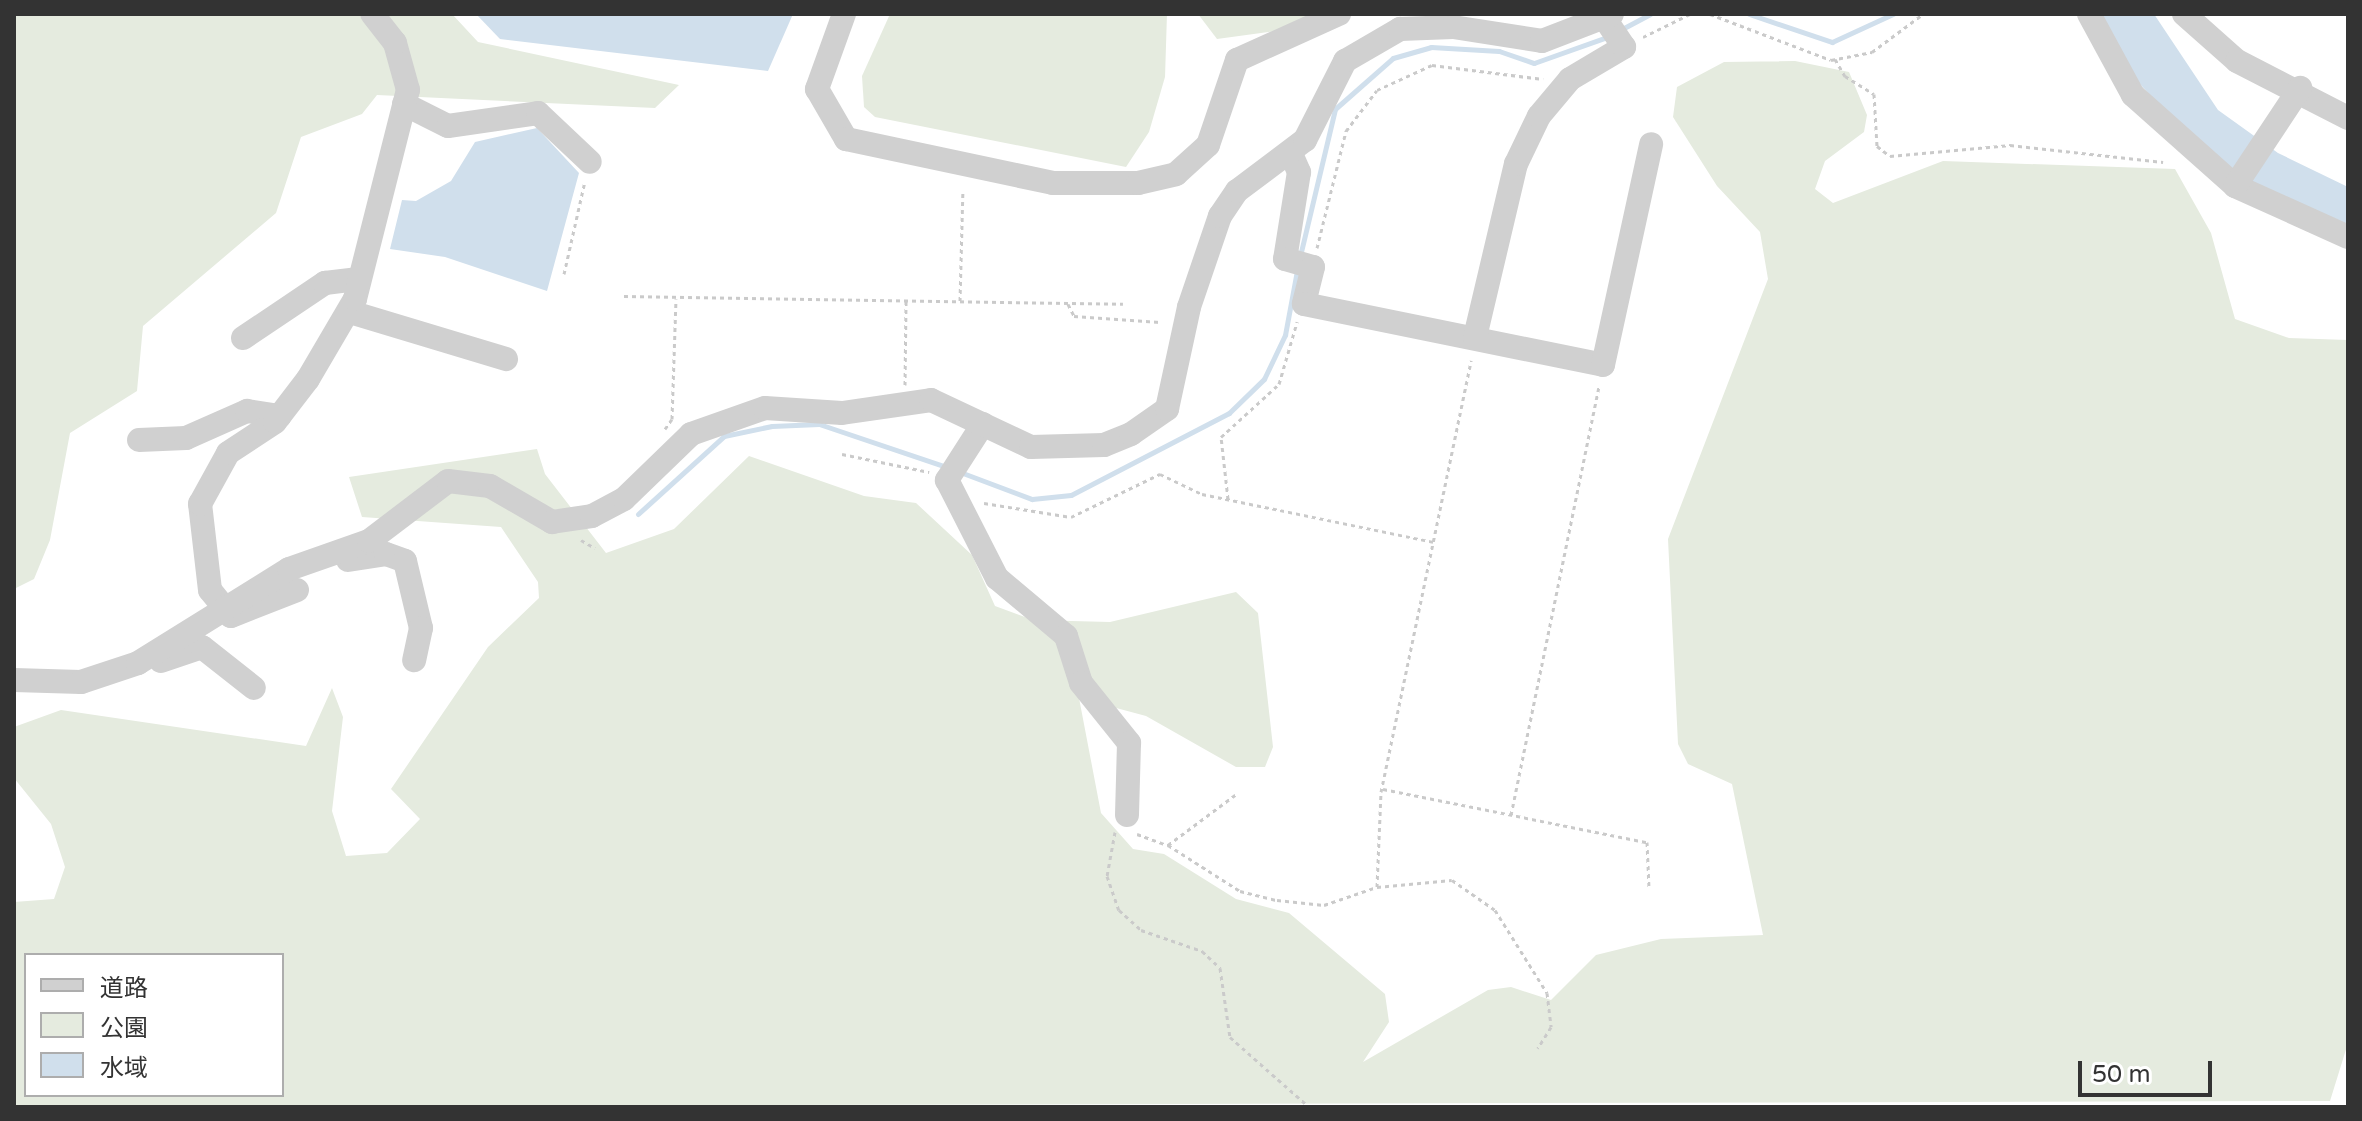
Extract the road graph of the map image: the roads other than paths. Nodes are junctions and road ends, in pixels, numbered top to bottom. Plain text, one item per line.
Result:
1 (372, 14) edge
2 (844, 14) edge
3 (1339, 14) edge
4 (2089, 14) edge
5 (2184, 14) edge
6 (1609, 16) edge
7 (1410, 21) edge
8 (2300, 88) junction
9 (404, 104) junction
10 (2348, 118) edge
11 (1651, 144) dead end
12 (1291, 154) junction
13 (590, 162) road end
14 (2235, 186) junction
15 (2348, 237) edge
16 (359, 279) junction
17 (350, 312) junction
18 (1475, 337) junction
19 (243, 338) dead end
20 (506, 359) dead end
21 (280, 416) junction
22 (983, 424) junction
23 (139, 440) dead end
24 (301, 564) junction
25 (297, 590) dead end
26 (218, 599) junction
27 (414, 660) dead end
28 (143, 661) junction
29 (14, 680) edge
30 (254, 688) dead end
31 (1127, 815) road end

1 - 9 street
2 - 3 street
4 - 14 street
5 - 8 street
6 - 7 street
6 - 18 street
7 - 12 street
8 - 10 street
8 - 14 street
9 - 13 street
9 - 16 street
11 - 18 street
12 - 18 street
12 - 22 street
14 - 15 street
16 - 17 street
16 - 19 street
17 - 20 street
17 - 21 street
21 - 23 street
21 - 26 street
22 - 24 street
22 - 31 street
24 - 26 street
24 - 27 street
25 - 26 street
26 - 28 street
28 - 29 street
28 - 30 street

